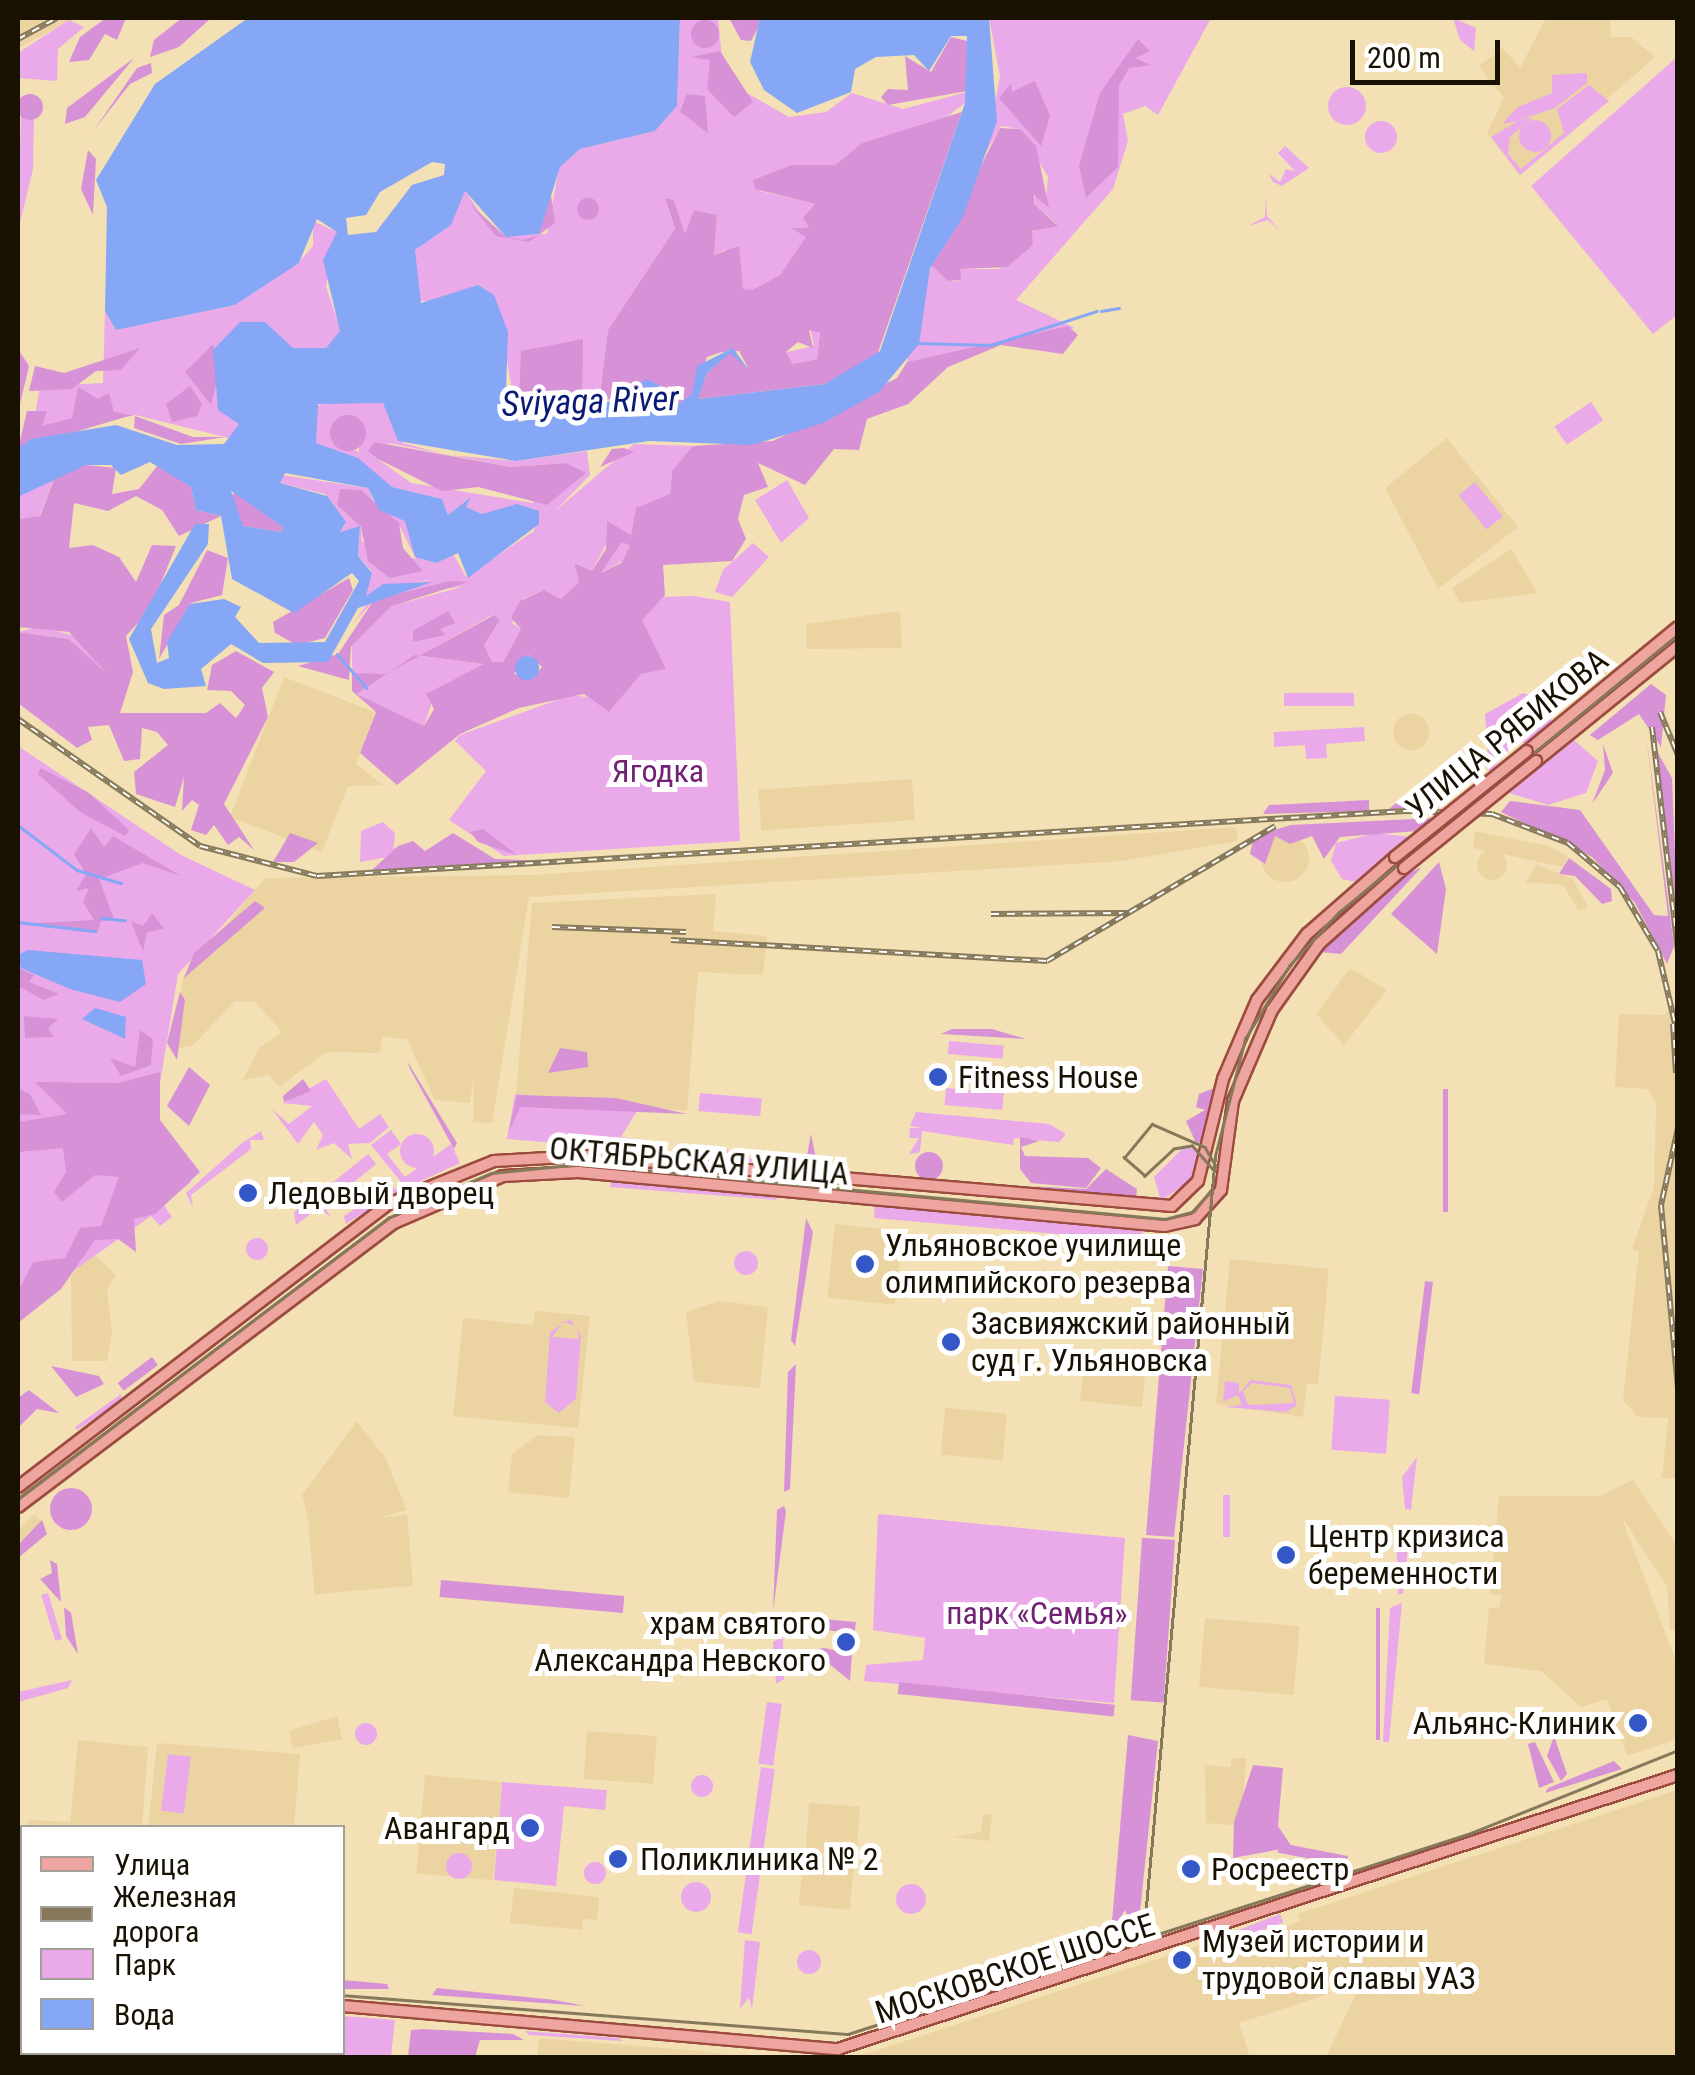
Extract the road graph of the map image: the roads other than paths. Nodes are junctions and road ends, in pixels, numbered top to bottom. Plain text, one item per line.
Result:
1 (1678, 627) edge
2 (1678, 646) edge
3 (822, 1180) junction
4 (820, 1195) junction
5 (1166, 1208) junction
6 (1165, 1226) junction
7 (276, 1289) junction
8 (286, 1303) junction
9 (18, 1487) edge
10 (18, 1507) edge
11 (1678, 1775) edge
12 (345, 2006) edge

1 - 5 main road, УЛИЦА РЯБИКОВА, bridge
2 - 6 main road, УЛИЦА РЯБИКОВА, bridge
3 - 4 main road
3 - 5 main road, ОКТЯБРЬСКАЯ УЛИЦА
3 - 7 main road, ОКТЯБРЬСКАЯ УЛИЦА
4 - 6 main road, ОКТЯБРЬСКАЯ УЛИЦА
4 - 8 main road, ОКТЯБРЬСКАЯ УЛИЦА
5 - 6 main road
7 - 8 main road
7 - 9 main road, ОКТЯБРЬСКАЯ УЛИЦА
8 - 10 main road, ОКТЯБРЬСКАЯ УЛИЦА
11 - 12 main road, МОСКОВСКОЕ ШОССЕ

